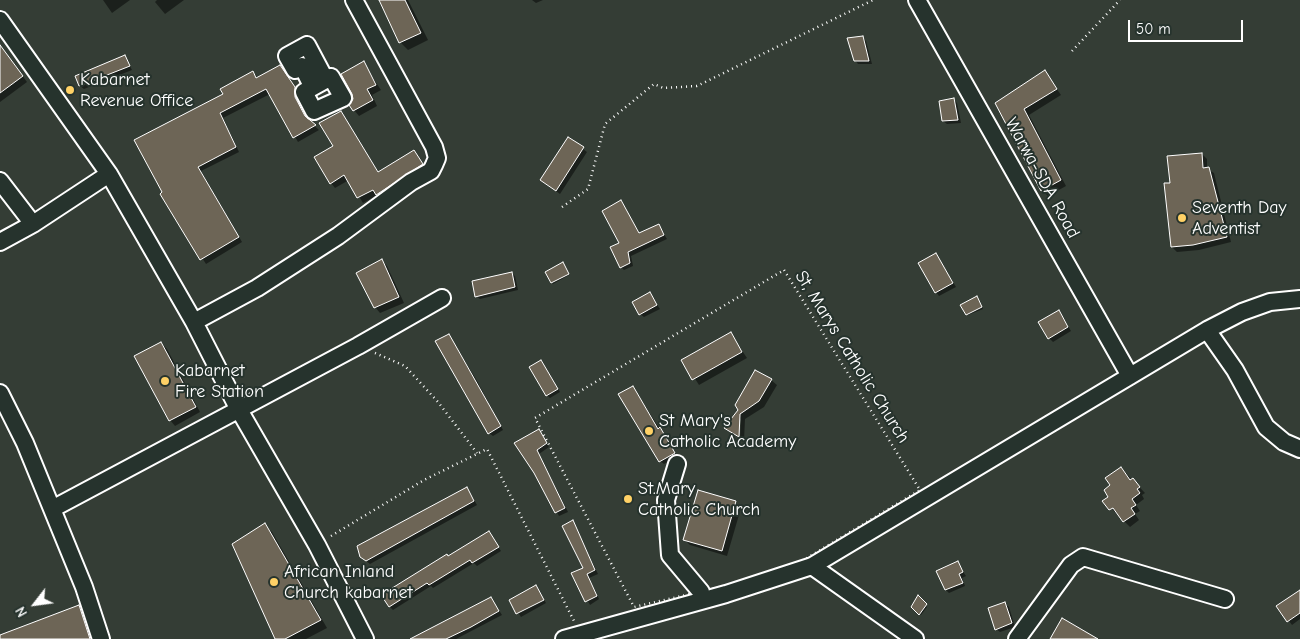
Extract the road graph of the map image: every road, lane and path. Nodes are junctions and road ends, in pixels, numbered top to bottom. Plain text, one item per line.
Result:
1 (354, 0) edge
2 (873, 0) edge
3 (918, 0) edge
4 (1120, 0) edge
5 (0, 20) edge
6 (1072, 51) dead end
7 (108, 174) junction
8 (0, 181) edge
9 (562, 207) dead end
10 (33, 224) junction
11 (0, 242) edge
12 (442, 298) dead end
13 (1300, 299) edge
14 (194, 322) junction
15 (1207, 330) junction
16 (358, 346) junction
17 (1130, 376) junction
18 (0, 393) edge
19 (238, 408) junction
20 (1300, 449) edge
21 (477, 454) junction
22 (677, 464) dead end
23 (52, 509) junction
24 (317, 545) junction
25 (812, 566) junction
26 (701, 592) junction
27 (1225, 599) dead end
28 (580, 635) junction
29 (101, 639) edge
30 (365, 639) edge
31 (564, 639) edge
32 (915, 639) edge
33 (1016, 639) edge

1 - 14 street
2 - 9 path
3 - 17 street, Warwa-SDA Road
4 - 6 path
5 - 7 street
7 - 10 street
7 - 14 street
8 - 10 street
10 - 11 street
12 - 16 street
13 - 15 street
14 - 19 street
15 - 17 street
15 - 20 street
16 - 19 street
16 - 21 path
17 - 25 street
18 - 23 street
19 - 23 street
19 - 24 street
21 - 24 path
21 - 28 path
22 - 26 street
23 - 29 street
24 - 30 street
25 - 28 street
25 - 32 street
26 - 26 path, St, Marys Catholic Church
27 - 33 street
28 - 31 street

